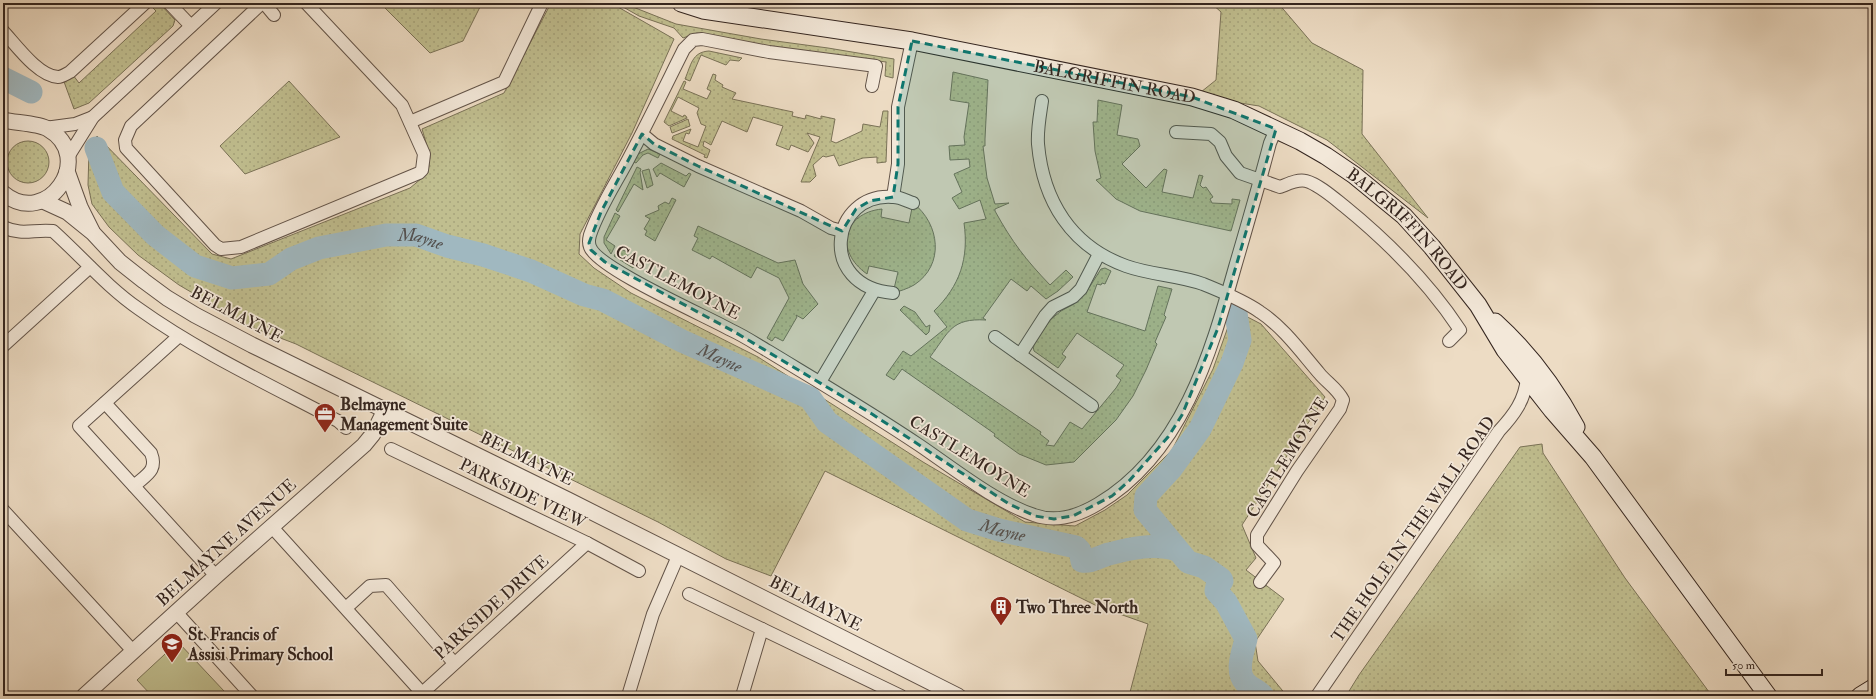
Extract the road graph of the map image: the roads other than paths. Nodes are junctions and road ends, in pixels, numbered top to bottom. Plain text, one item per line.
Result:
1 (145, 3) edge
2 (169, 3) edge
3 (216, 3) edge
4 (263, 3) edge
5 (306, 3) edge
6 (542, 3) edge
7 (681, 3) edge
8 (274, 15) dead end
9 (191, 26) junction
10 (3, 31) edge
11 (912, 41) junction
12 (872, 86) dead end
13 (1042, 102) dead end
14 (93, 117) junction
15 (3, 120) edge
16 (410, 122) junction
17 (22, 124) junction
18 (45, 128) junction
19 (1276, 129) junction
20 (1176, 132) dead end
21 (3, 134) edge
22 (642, 134) junction
23 (68, 164) junction
24 (1260, 180) junction
25 (3, 193) edge
26 (894, 197) junction
27 (42, 200) junction
28 (913, 203) dead end
29 (3, 227) edge
30 (842, 231) junction
31 (93, 233) junction
32 (1099, 254) junction
33 (90, 267) junction
34 (874, 290) junction
35 (893, 293) dead end
36 (1227, 294) junction
37 (1478, 305) junction
38 (179, 336) junction
39 (995, 337) dead end
40 (1449, 341) dead end
41 (3, 346) edge
42 (1020, 355) junction
43 (1528, 378) junction
44 (820, 382) junction
45 (105, 403) junction
46 (1092, 406) dead end
47 (385, 410) junction
48 (346, 428) dead end
49 (391, 449) dead end
50 (1593, 457) junction
51 (134, 486) junction
52 (3, 510) edge
53 (271, 526) junction
54 (587, 543) junction
55 (678, 556) junction
56 (638, 571) dead end
57 (216, 576) junction
58 (1260, 582) dead end
59 (689, 594) dead end
60 (346, 608) junction
61 (176, 612) junction
62 (762, 629) junction
63 (133, 651) junction
64 (454, 663) junction
65 (1873, 688) edge
66 (881, 692) edge
67 (420, 695) edge
68 (84, 696) edge
69 (252, 696) edge
70 (628, 696) edge
71 (742, 696) edge
72 (901, 696) edge
73 (958, 696) edge
74 (1317, 696) edge
75 (1768, 696) edge
76 (1860, 696) edge

1 - 10 street
2 - 9 street
3 - 9 street
4 - 8 street
4 - 16 street
5 - 16 street
6 - 16 street
7 - 11 main road, BALGRIFFIN ROAD
9 - 14 street
11 - 19 main road, BALGRIFFIN ROAD
11 - 26 street
12 - 22 street, CASTLEMOYNE
13 - 32 street, CASTLEMOYNE
14 - 18 street
14 - 23 street
15 - 17 street, BELMAYNE
17 - 18 street, BELMAYNE
17 - 21 street
18 - 23 street, BELMAYNE
19 - 24 street, CASTLEMOYNE
19 - 37 main road, BALGRIFFIN ROAD
20 - 24 street
22 - 30 street
22 - 44 street, CASTLEMOYNE
23 - 27 street
23 - 31 street, BELMAYNE
24 - 36 street, CASTLEMOYNE
24 - 40 street
25 - 27 street
26 - 28 street
26 - 30 street
27 - 31 street, BELMAYNE
29 - 33 street
30 - 34 street
31 - 47 street, BELMAYNE
32 - 36 street, CASTLEMOYNE
32 - 42 street
33 - 38 street
33 - 41 street
34 - 35 street
34 - 44 street
36 - 44 street, CASTLEMOYNE
36 - 58 street, CASTLEMOYNE
37 - 43 main road, BALGRIFFIN ROAD
37 - 50 main road, BALGRIFFIN ROAD
38 - 45 street
38 - 48 street
39 - 42 street
42 - 46 street
43 - 50 main road, BALGRIFFIN ROAD
43 - 74 street, THE HOLE IN THE WALL ROAD
45 - 51 street
45 - 51 street
47 - 53 street, BELMAYNE AVENUE
47 - 55 street, BELMAYNE
49 - 54 street, PARKSIDE VIEW
50 - 75 main road
51 - 57 street
52 - 63 street
53 - 57 street, BELMAYNE AVENUE
53 - 60 street
54 - 56 street, PARKSIDE VIEW
54 - 64 street, PARKSIDE DRIVE
55 - 70 street
55 - 73 street, BELMAYNE
57 - 61 street, BELMAYNE AVENUE
59 - 62 street
60 - 64 street
60 - 67 street
61 - 63 street, BELMAYNE AVENUE
61 - 69 street
62 - 66 street
62 - 71 street
63 - 68 street, BELMAYNE AVENUE
64 - 67 street, PARKSIDE DRIVE
65 - 76 main road
66 - 72 street

